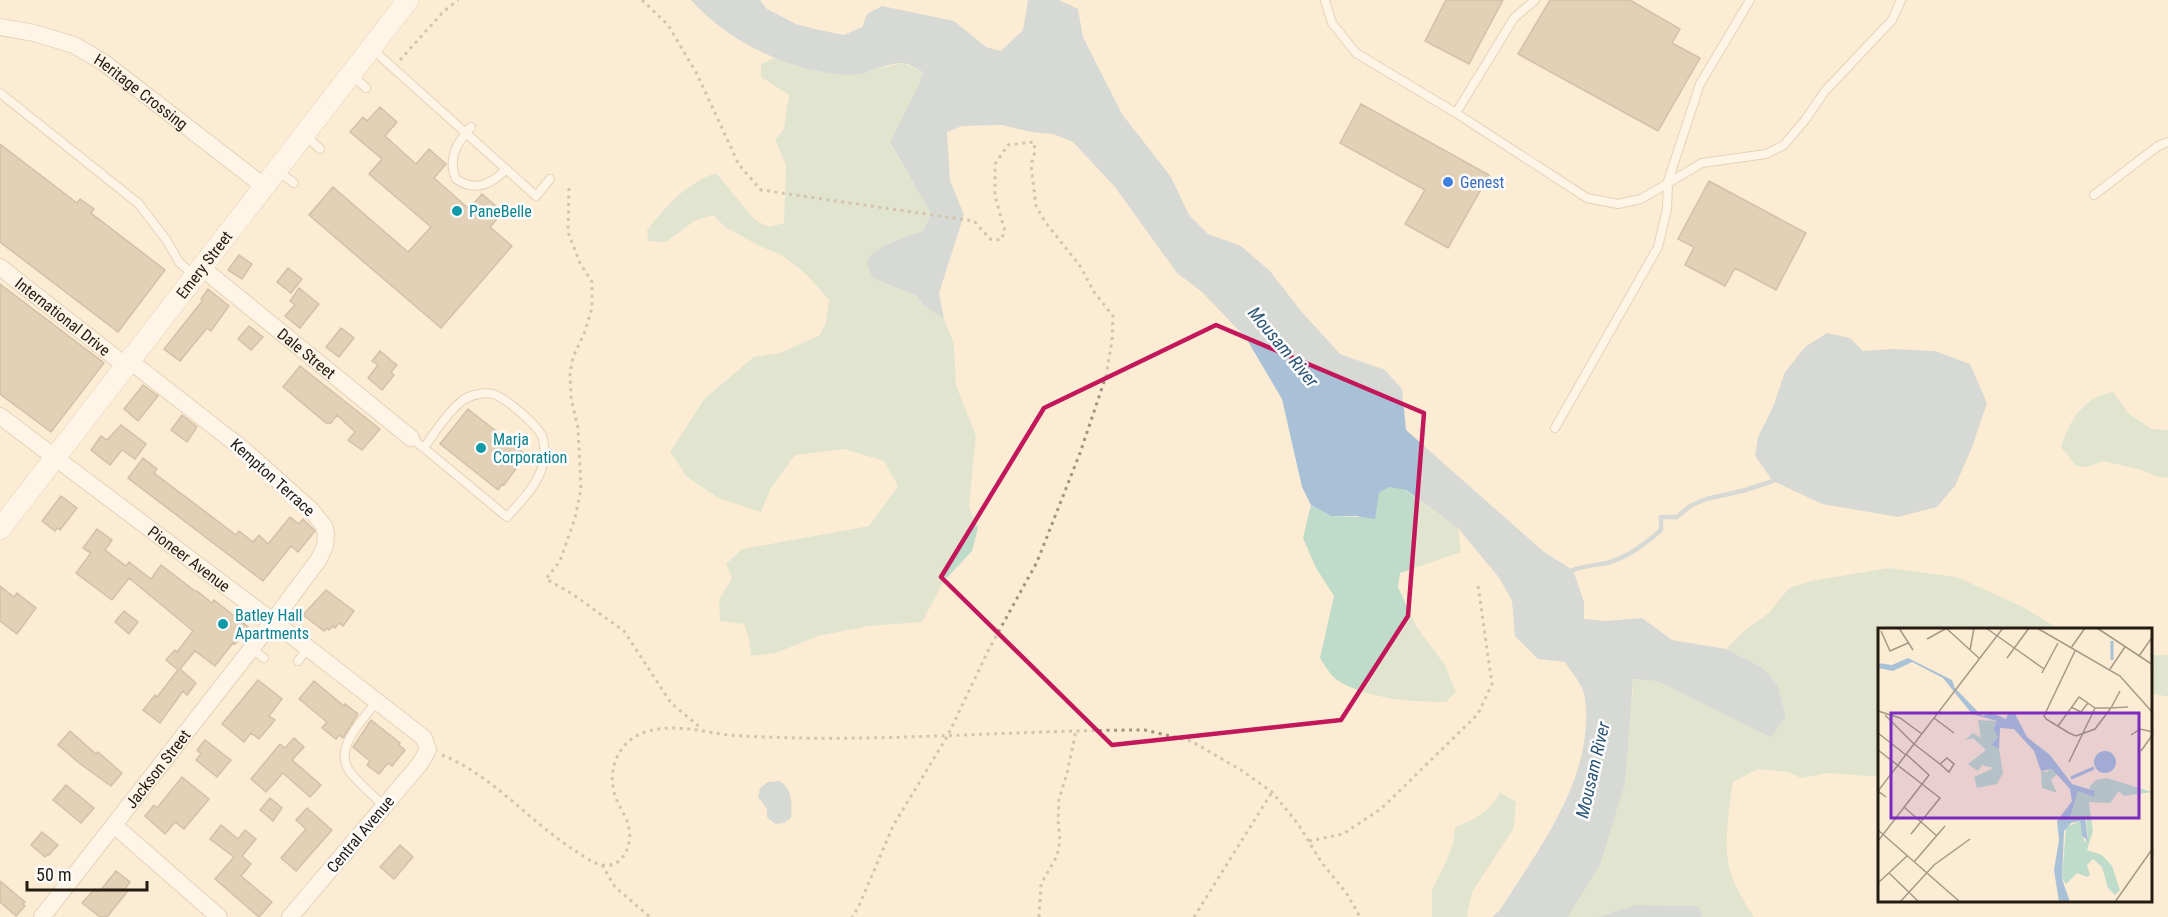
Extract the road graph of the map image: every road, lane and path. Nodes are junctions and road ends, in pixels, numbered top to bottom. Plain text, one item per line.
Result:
1 (408, 0) edge
2 (458, 0) edge
3 (642, 0) edge
4 (1325, 0) edge
5 (1535, 0) edge
6 (1750, 0) edge
7 (1901, 0) edge
8 (0, 27) edge
9 (371, 48) junction
10 (393, 68) junction
11 (0, 93) edge
12 (1456, 113) junction
13 (468, 130) junction
14 (2168, 142) edge
15 (506, 169) junction
16 (550, 179) dead end
17 (279, 180) junction
18 (1668, 182) junction
19 (569, 188) dead end
20 (2094, 195) dead end
21 (0, 267) edge
22 (199, 272) junction
23 (128, 363) junction
24 (0, 417) edge
25 (1555, 428) dead end
26 (418, 443) junction
27 (55, 457) junction
28 (0, 529) edge
29 (1478, 586) dead end
30 (273, 621) junction
31 (377, 701) junction
32 (702, 729) junction
33 (1076, 731) junction
34 (948, 735) junction
35 (429, 750) junction
36 (1272, 792) junction
37 (384, 806) junction
38 (115, 826) junction
39 (1309, 841) junction
40 (602, 866) junction
41 (42, 917) edge
42 (219, 917) edge
43 (290, 917) edge
44 (650, 917) edge
45 (852, 917) edge
46 (1039, 917) edge
47 (1194, 917) edge
48 (1360, 917) edge

1 - 9 street, Emery Street
2 - 10 path
3 - 34 path
4 - 12 lane
5 - 12 lane
6 - 18 lane
7 - 18 lane
8 - 17 street, Heritage Crossing
9 - 10 lane
9 - 17 street, Emery Street
10 - 13 lane
11 - 22 lane
12 - 18 lane
13 - 15 lane
13 - 15 lane
14 - 20 lane
15 - 16 lane
17 - 22 street, Emery Street
18 - 25 lane
19 - 32 path
21 - 23 street, International Drive
22 - 23 street, Emery Street
22 - 26 street, Dale Street
23 - 27 street, Emery Street
23 - 30 street, Kempton Terrace
24 - 27 street, Pioneer Avenue
26 - 26 lane
27 - 28 street, Emery Street
27 - 30 street, Pioneer Avenue
29 - 39 path
30 - 31 street, Pioneer Avenue
30 - 38 street, Jackson Street
31 - 35 street, Pioneer Avenue
31 - 37 lane
32 - 34 path
32 - 40 path
33 - 34 path
33 - 36 path
33 - 46 path
34 - 45 path
35 - 37 street, Central Avenue
35 - 40 path
36 - 39 path
36 - 47 path
37 - 43 street, Central Avenue
38 - 41 street, Jackson Street
38 - 42 street
39 - 48 path
40 - 44 path

